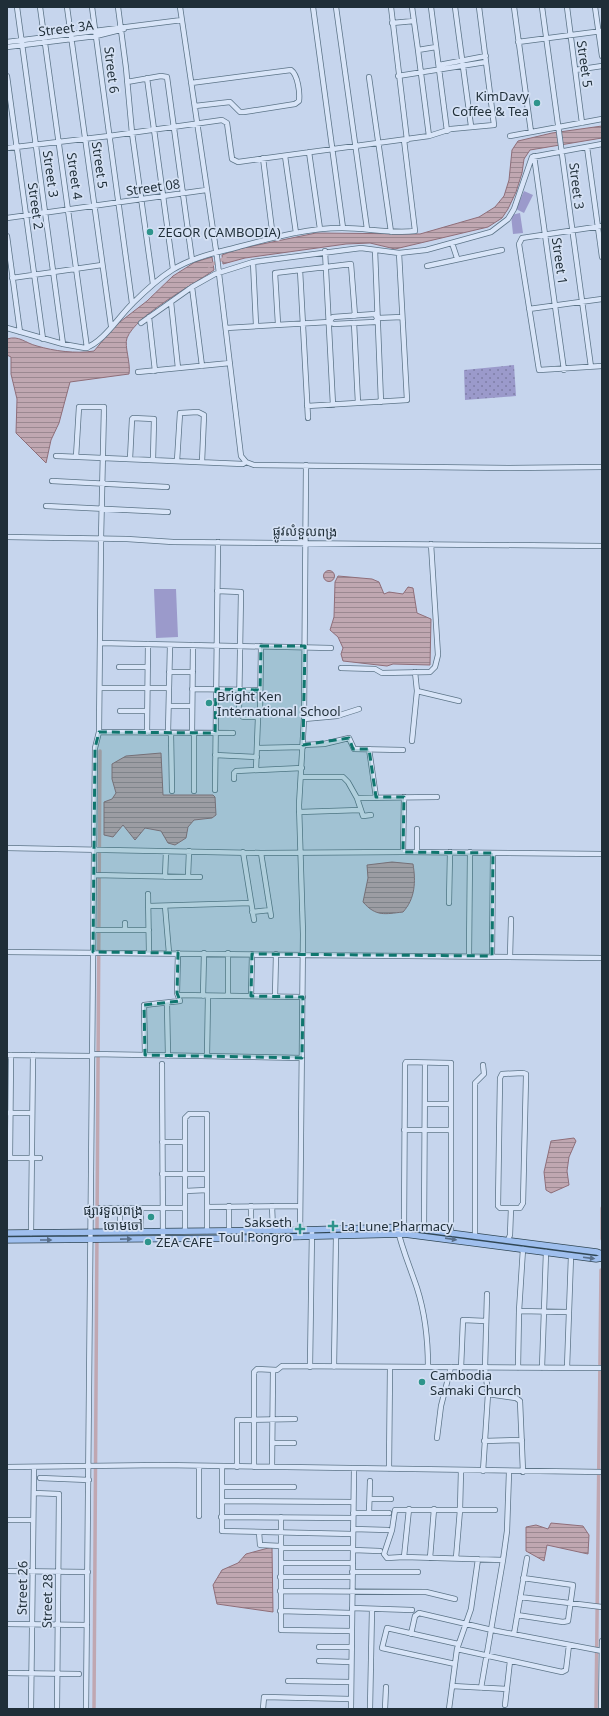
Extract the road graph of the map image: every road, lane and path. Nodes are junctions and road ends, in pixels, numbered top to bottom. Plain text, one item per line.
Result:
1 (17, 7) edge
2 (40, 7) edge
3 (67, 7) edge
4 (92, 7) edge
5 (118, 7) edge
6 (180, 7) edge
7 (313, 7) edge
8 (336, 7) edge
9 (391, 7) edge
10 (412, 7) edge
11 (431, 7) edge
12 (455, 7) edge
13 (479, 7) edge
14 (514, 7) edge
15 (542, 7) edge
16 (567, 7) edge
17 (595, 7) edge
18 (182, 20) junction
19 (414, 21) junction
20 (392, 23) junction
21 (121, 29) junction
22 (600, 31) edge
23 (96, 33) junction
24 (570, 35) junction
25 (71, 36) junction
26 (546, 38) junction
27 (45, 39) junction
28 (7, 42) edge
29 (22, 42) junction
30 (518, 42) junction
31 (7, 47) edge
32 (436, 47) junction
33 (418, 50) junction
34 (602, 56) edge
35 (486, 59) junction
36 (463, 63) junction
37 (602, 66) edge
38 (439, 67) junction
39 (575, 70) junction
40 (420, 72) junction
41 (7, 76) edge
42 (398, 76) junction
43 (369, 77) dead end
44 (147, 78) junction
45 (127, 82) junction
46 (191, 83) junction
47 (195, 106) junction
48 (602, 119) edge
49 (197, 123) junction
50 (582, 123) junction
51 (471, 126) junction
52 (173, 127) junction
53 (558, 129) junction
54 (153, 130) junction
55 (447, 131) junction
56 (531, 132) junction
57 (132, 133) junction
58 (109, 136) junction
59 (429, 136) junction
60 (510, 136) dead end
61 (85, 139) junction
62 (406, 140) junction
63 (59, 142) junction
64 (379, 143) junction
65 (602, 144) edge
66 (36, 145) junction
67 (356, 146) junction
68 (17, 147) junction
69 (587, 147) junction
70 (7, 148) edge
71 (561, 149) junction
72 (332, 150) junction
73 (309, 152) junction
74 (285, 156) junction
75 (534, 156) junction
76 (263, 158) junction
77 (206, 190) junction
78 (183, 193) junction
79 (163, 196) junction
80 (141, 199) junction
81 (119, 202) junction
82 (94, 206) junction
83 (68, 210) junction
84 (45, 213) junction
85 (26, 216) junction
86 (7, 218) edge
87 (600, 226) edge
88 (343, 228) junction
89 (320, 229) junction
90 (367, 230) junction
91 (572, 231) junction
92 (391, 232) junction
93 (296, 233) junction
94 (545, 234) junction
95 (7, 236) edge
96 (273, 238) junction
97 (452, 243) junction
98 (375, 250) junction
99 (502, 250) dead end
100 (325, 251) junction
101 (399, 253) junction
102 (217, 255) junction
103 (602, 257) edge
104 (457, 258) junction
105 (192, 260) junction
106 (253, 262) junction
107 (102, 265) junction
108 (427, 266) dead end
109 (326, 267) junction
110 (76, 269) junction
111 (173, 270) junction
112 (219, 270) junction
113 (300, 270) junction
114 (53, 272) junction
115 (34, 275) junction
116 (12, 278) junction
117 (153, 284) junction
118 (192, 287) junction
119 (602, 299) edge
120 (171, 302) junction
121 (582, 302) junction
122 (132, 303) junction
123 (555, 306) junction
124 (529, 309) junction
125 (355, 316) junction
126 (149, 317) junction
127 (402, 317) junction
128 (378, 318) junction
129 (329, 322) junction
130 (141, 323) dead end
131 (303, 323) junction
132 (354, 323) junction
133 (278, 324) junction
134 (256, 325) junction
135 (111, 326) junction
136 (7, 328) edge
137 (226, 328) junction
138 (20, 332) junction
139 (43, 339) junction
140 (63, 344) junction
141 (87, 348) junction
142 (230, 363) junction
143 (202, 366) junction
144 (602, 366) edge
145 (591, 367) junction
146 (178, 368) junction
147 (564, 370) junction
148 (154, 371) junction
149 (138, 372) dead end
150 (381, 402) junction
151 (358, 403) junction
152 (333, 405) junction
153 (307, 406) junction
154 (308, 418) dead end
155 (56, 456) dead end
156 (76, 457) junction
157 (104, 458) junction
158 (130, 459) junction
159 (153, 460) junction
160 (177, 461) junction
161 (202, 462) junction
162 (246, 462) junction
163 (306, 465) junction
164 (602, 467) edge
165 (52, 481) dead end
166 (103, 484) junction
167 (167, 487) dead end
168 (46, 506) dead end
169 (102, 508) junction
170 (168, 512) dead end
171 (7, 537) edge
172 (101, 539) junction
173 (218, 542) junction
174 (306, 542) junction
175 (431, 544) junction
176 (602, 546) edge
177 (217, 591) junction
178 (100, 644) junction
179 (148, 644) junction
180 (170, 645) junction
181 (193, 645) junction
182 (216, 645) junction
183 (240, 645) junction
184 (261, 646) junction
185 (305, 646) junction
186 (331, 648) dead end
187 (119, 667) dead end
188 (148, 667) junction
189 (341, 668) dead end
190 (169, 672) junction
191 (193, 672) junction
192 (415, 672) junction
193 (100, 688) junction
194 (147, 688) junction
195 (169, 688) junction
196 (192, 689) junction
197 (216, 689) junction
198 (239, 690) junction
199 (260, 690) junction
200 (417, 691) junction
201 (459, 701) dead end
202 (169, 706) junction
203 (192, 706) junction
204 (359, 709) dead end
205 (120, 710) dead end
206 (147, 711) junction
207 (258, 717) junction
208 (304, 718) junction
209 (99, 732) junction
210 (147, 732) junction
211 (170, 733) junction
212 (193, 733) junction
213 (215, 733) junction
214 (233, 733) dead end
215 (412, 741) dead end
216 (303, 746) junction
217 (257, 748) junction
218 (369, 749) junction
219 (403, 750) dead end
220 (215, 755) junction
221 (257, 756) junction
222 (302, 768) junction
223 (256, 770) junction
224 (301, 777) junction
225 (234, 779) dead end
226 (215, 790) dead end
227 (172, 791) dead end
228 (194, 791) dead end
229 (404, 797) junction
230 (437, 797) dead end
231 (357, 798) junction
232 (376, 798) junction
233 (360, 810) junction
234 (299, 812) junction
235 (371, 815) dead end
236 (417, 829) dead end
237 (7, 848) edge
238 (98, 849) junction
239 (166, 851) junction
240 (189, 851) junction
241 (243, 852) junction
242 (300, 852) junction
243 (403, 852) junction
244 (417, 852) junction
245 (450, 852) junction
246 (470, 852) junction
247 (261, 853) junction
248 (493, 853) junction
249 (602, 854) edge
250 (97, 875) junction
251 (165, 877) junction
252 (188, 877) junction
253 (200, 877) dead end
254 (148, 894) dead end
255 (251, 903) junction
256 (449, 903) dead end
257 (149, 906) junction
258 (165, 906) junction
259 (270, 910) junction
260 (252, 912) junction
261 (271, 916) dead end
262 (511, 919) dead end
263 (254, 920) dead end
264 (125, 923) dead end
265 (95, 930) junction
266 (125, 930) junction
267 (149, 930) junction
268 (7, 952) edge
269 (96, 952) junction
270 (149, 953) junction
271 (169, 953) junction
272 (178, 953) junction
273 (204, 953) junction
274 (228, 953) junction
275 (252, 954) junction
276 (276, 954) junction
277 (302, 954) junction
278 (469, 956) junction
279 (492, 956) junction
280 (510, 957) junction
281 (602, 958) edge
282 (178, 995) junction
283 (206, 996) junction
284 (228, 996) junction
285 (251, 996) junction
286 (274, 997) junction
287 (303, 997) junction
288 (167, 1004) junction
289 (9, 1055) edge
290 (33, 1055) junction
291 (95, 1055) junction
292 (145, 1055) junction
293 (168, 1056) junction
294 (207, 1056) junction
295 (302, 1058) junction
296 (425, 1063) junction
297 (162, 1064) dead end
298 (483, 1065) dead end
299 (426, 1104) junction
300 (450, 1104) junction
301 (9, 1113) edge
302 (32, 1113) junction
303 (404, 1130) junction
304 (425, 1130) junction
305 (450, 1130) junction
306 (9, 1134) edge
307 (162, 1142) junction
308 (185, 1142) junction
309 (9, 1158) edge
310 (31, 1158) junction
311 (40, 1158) dead end
312 (162, 1174) junction
313 (185, 1174) junction
314 (207, 1174) junction
315 (207, 1190) junction
316 (185, 1191) junction
317 (229, 1206) junction
318 (251, 1206) junction
319 (272, 1206) junction
320 (300, 1206) junction
321 (207, 1207) junction
322 (100, 1208) dead end
323 (120, 1208) junction
324 (141, 1208) junction
325 (162, 1208) junction
326 (185, 1208) junction
327 (511, 1208) junction
328 (397, 1227) junction
329 (404, 1227) junction
330 (424, 1228) junction
331 (251, 1230) junction
332 (272, 1230) junction
333 (300, 1230) junction
334 (312, 1230) junction
335 (162, 1231) junction
336 (185, 1231) junction
337 (207, 1231) junction
338 (229, 1231) junction
339 (95, 1232) junction
340 (120, 1232) junction
341 (141, 1232) junction
342 (451, 1232) junction
343 (7, 1233) edge
344 (31, 1233) junction
345 (398, 1234) junction
346 (475, 1235) junction
347 (336, 1236) junction
348 (300, 1237) junction
349 (312, 1237) junction
350 (163, 1239) junction
351 (7, 1240) edge
352 (95, 1240) junction
353 (508, 1240) junction
354 (523, 1249) junction
355 (546, 1252) junction
356 (602, 1254) edge
357 (571, 1256) junction
358 (602, 1258) edge
359 (487, 1294) dead end
360 (519, 1311) junction
361 (544, 1312) junction
362 (568, 1312) junction
363 (486, 1321) junction
364 (310, 1367) junction
365 (334, 1367) junction
366 (390, 1367) junction
367 (428, 1367) junction
368 (451, 1367) junction
369 (461, 1368) junction
370 (485, 1368) junction
371 (518, 1368) junction
372 (542, 1368) junction
373 (567, 1368) junction
374 (600, 1368) edge
375 (273, 1370) junction
376 (488, 1394) junction
377 (254, 1419) junction
378 (272, 1419) junction
379 (295, 1419) dead end
380 (437, 1438) dead end
381 (522, 1440) junction
382 (484, 1441) junction
383 (273, 1443) junction
384 (294, 1443) dead end
385 (199, 1466) junction
386 (7, 1467) edge
387 (90, 1467) junction
388 (222, 1467) junction
389 (237, 1467) junction
390 (254, 1467) junction
391 (272, 1467) junction
392 (34, 1468) junction
393 (354, 1469) junction
394 (389, 1469) junction
395 (460, 1470) junction
396 (483, 1471) junction
397 (509, 1472) junction
398 (523, 1472) junction
399 (599, 1472) edge
400 (40, 1478) dead end
401 (89, 1480) junction
402 (370, 1481) dead end
403 (222, 1486) junction
404 (294, 1487) dead end
405 (34, 1493) junction
406 (370, 1499) junction
407 (391, 1499) dead end
408 (222, 1501) junction
409 (354, 1502) junction
410 (409, 1509) junction
411 (434, 1509) junction
412 (460, 1510) junction
413 (495, 1510) dead end
414 (369, 1513) junction
415 (389, 1513) dead end
416 (199, 1516) dead end
417 (353, 1516) junction
418 (221, 1517) junction
419 (281, 1517) junction
420 (7, 1520) edge
421 (33, 1520) junction
422 (388, 1530) dead end
423 (259, 1532) junction
424 (353, 1532) junction
425 (281, 1533) junction
426 (281, 1547) junction
427 (353, 1549) junction
428 (380, 1551) dead end
429 (404, 1558) junction
430 (430, 1558) junction
431 (456, 1558) junction
432 (527, 1558) dead end
433 (478, 1559) junction
434 (503, 1560) junction
435 (281, 1563) junction
436 (353, 1563) junction
437 (7, 1571) edge
438 (33, 1571) junction
439 (59, 1571) junction
440 (88, 1572) junction
441 (418, 1572) dead end
442 (352, 1574) junction
443 (280, 1576) junction
444 (523, 1578) junction
445 (280, 1591) junction
446 (352, 1592) junction
447 (520, 1597) junction
448 (455, 1598) dead end
449 (571, 1603) junction
450 (601, 1607) edge
451 (372, 1609) junction
452 (412, 1610) dead end
453 (280, 1611) junction
454 (352, 1611) junction
455 (517, 1615) junction
456 (7, 1624) edge
457 (32, 1624) junction
458 (465, 1624) junction
459 (58, 1625) junction
460 (87, 1625) junction
461 (492, 1630) junction
462 (352, 1631) junction
463 (411, 1634) junction
464 (514, 1634) junction
465 (602, 1641) edge
466 (458, 1644) junction
467 (569, 1645) junction
468 (319, 1646) dead end
469 (352, 1646) junction
470 (457, 1649) junction
471 (599, 1650) edge
472 (487, 1656) junction
473 (510, 1661) junction
474 (318, 1662) dead end
475 (351, 1662) junction
476 (455, 1664) junction
477 (7, 1673) edge
478 (32, 1673) junction
479 (58, 1673) junction
480 (79, 1674) dead end
481 (288, 1681) dead end
482 (351, 1682) junction
483 (452, 1686) junction
484 (386, 1687) dead end
485 (481, 1688) junction
486 (507, 1689) junction
487 (351, 1698) junction
488 (505, 1705) dead end
489 (31, 1709) edge
490 (57, 1709) edge
491 (86, 1709) edge
492 (263, 1709) edge
493 (351, 1709) edge
494 (370, 1709) edge
495 (385, 1709) edge
496 (449, 1709) edge
497 (601, 1709) edge

1 - 29 street, Street 3
2 - 27 street, Street 4
3 - 25 street, Street 5
4 - 23 street, Street 6
5 - 21 street
6 - 18 street
7 - 72 street
8 - 67 street
9 - 20 street
10 - 19 street
11 - 32 street
12 - 36 street
13 - 35 street
14 - 30 street
15 - 26 street, Street 3
16 - 24 street, Street 5
17 - 22 street
18 - 21 street, Street 3A
18 - 46 street
19 - 20 street
19 - 33 street
20 - 42 street
21 - 23 street, Street 3A
21 - 45 street
22 - 24 street
22 - 34 street
23 - 25 street, Street 3A
23 - 58 street, Street 6
24 - 26 street
24 - 39 street, Street 5
25 - 27 street, Street 3A
25 - 61 street, Street 5
26 - 30 street
26 - 53 street, Street 3
27 - 29 street, Street 3A
27 - 63 street, Street 4
28 - 29 street, Street 3A
29 - 31 street, Street 3A
29 - 66 street, Street 3
30 - 56 street
32 - 33 street
32 - 38 street
33 - 40 street
35 - 36 street
35 - 51 street
36 - 38 street
36 - 51 street
37 - 39 street
38 - 40 street
38 - 55 street
39 - 50 street, Street 5
40 - 42 street
40 - 59 street
41 - 68 street, Street 2
42 - 62 street
43 - 64 street
44 - 45 street
44 - 52 street
44 - 54 street
45 - 57 street
46 - 47 street
46 - 47 street
47 - 49 street
48 - 50 street
49 - 52 street
49 - 76 street
49 - 77 street
50 - 53 street
51 - 55 street
52 - 54 street
52 - 78 street
53 - 56 street
53 - 71 street, Street 3
54 - 57 street
54 - 79 street
55 - 59 street
56 - 60 street
57 - 58 street
57 - 80 street
58 - 61 street
58 - 81 street, Street 6
59 - 62 street
61 - 63 street
61 - 82 street, Street 5
62 - 64 street
62 - 92 street
63 - 66 street
63 - 83 street, Street 4
64 - 67 street
64 - 92 street
65 - 69 street
66 - 68 street
66 - 84 street, Street 3
67 - 72 street
67 - 90 street
68 - 70 street
68 - 85 street, Street 2
69 - 71 street
69 - 87 street
71 - 75 street
71 - 91 street, Street 3
72 - 73 street
72 - 88 street
73 - 74 street
73 - 89 street
74 - 76 street
74 - 93 street
75 - 94 street, Street 1
75 - 97 street
76 - 96 street
77 - 78 street, Street 08
77 - 102 street
78 - 79 street, Street 08
78 - 105 street
79 - 80 street, Street 08
79 - 111 street
80 - 81 street, Street 08
80 - 117 street
81 - 82 street, Street 08
81 - 122 street, Street 6
82 - 83 street, Street 08
82 - 107 street, Street 5
83 - 84 street, Street 08
83 - 110 street, Street 4
84 - 85 street, Street 08
84 - 114 street, Street 3
85 - 86 street, Street 08
85 - 115 street, Street 2
87 - 91 street
87 - 103 street
88 - 89 street
88 - 90 street
89 - 93 street
90 - 92 street
91 - 94 street
91 - 121 street, Street 3
93 - 96 street
94 - 123 street, Street 1
94 - 124 street
95 - 116 street
96 - 102 street
97 - 101 street
97 - 104 street
98 - 100 street
98 - 101 street
98 - 128 street
99 - 104 street
100 - 106 street
100 - 109 street
101 - 127 street
102 - 105 street
102 - 112 street
104 - 108 street
105 - 111 street
106 - 112 street
106 - 134 street
107 - 110 street
107 - 135 street, Street 5
109 - 113 street
109 - 125 street
109 - 129 street
110 - 114 street
110 - 141 street, Street 4
111 - 117 street
112 - 118 street
112 - 137 street
113 - 131 street
113 - 133 street
114 - 115 street
114 - 140 street, Street 3
115 - 116 street
115 - 139 street, Street 2
116 - 138 street
117 - 122 street
118 - 120 street
118 - 143 street
119 - 121 street
120 - 126 street
120 - 146 street
121 - 123 street
121 - 145 street, Street 3
122 - 135 street
123 - 124 street
123 - 147 street, Street 1
124 - 147 street
125 - 128 street
125 - 129 street
126 - 130 street
126 - 148 street
127 - 128 street
127 - 150 street
128 - 132 street
128 - 150 street
129 - 131 street
129 - 132 street
129 - 152 street
131 - 133 street
131 - 153 street
132 - 151 street
133 - 134 street
134 - 137 street
135 - 141 street
136 - 138 street
137 - 142 street
138 - 139 street
139 - 140 street
140 - 141 street
142 - 143 street
142 - 162 street
143 - 146 street
144 - 145 street
145 - 147 street
146 - 148 street
148 - 149 street
150 - 151 street
151 - 152 street
152 - 153 street
153 - 154 street
155 - 156 street
156 - 157 street
156 - 157 street
157 - 158 street
157 - 166 street
158 - 159 street
158 - 159 street
159 - 160 street
160 - 161 street
160 - 161 street
161 - 162 street
162 - 163 street
163 - 164 street
163 - 174 street
165 - 166 street
166 - 167 street
166 - 169 street
168 - 169 street
169 - 170 street
169 - 172 street
171 - 172 street, ផ្លូវលំទួលពង្រ
172 - 173 street, ផ្លូវលំទួលពង្រ
172 - 178 street
173 - 174 street, ផ្លូវលំទួលពង្រ
173 - 177 street
174 - 175 street, ផ្លូវលំទួលពង្រ
174 - 185 street
175 - 176 street, ផ្លូវលំទួលពង្រ
175 - 192 street
177 - 182 street
177 - 183 street
178 - 179 street
178 - 193 street
179 - 180 street
179 - 188 street
180 - 181 street
180 - 190 street
181 - 182 street
181 - 191 street
182 - 183 street
182 - 197 street
183 - 184 street
183 - 198 street
184 - 185 street
184 - 199 street
185 - 186 street
185 - 208 street
187 - 188 street
188 - 194 street
189 - 192 street
190 - 191 street
190 - 195 street
191 - 196 street
192 - 200 street
193 - 194 street
193 - 209 street
194 - 195 street
194 - 206 street
195 - 202 street
196 - 197 street
196 - 203 street
197 - 198 street
197 - 213 street
198 - 199 street
198 - 207 street
199 - 207 street
200 - 201 street
200 - 215 street
202 - 203 street
202 - 211 street
203 - 212 street
204 - 208 street
205 - 206 street
206 - 210 street
207 - 217 street
208 - 216 street
209 - 210 street
209 - 238 street
210 - 211 street
211 - 212 street
211 - 227 street
212 - 213 street
212 - 228 street
213 - 214 street
213 - 220 street
216 - 217 street
216 - 218 street
216 - 222 street
217 - 221 street
218 - 219 street
218 - 232 street
220 - 221 street
220 - 226 street
221 - 223 street
222 - 223 street
222 - 224 street
223 - 225 street
224 - 231 street
224 - 234 street
229 - 230 street
229 - 232 street
229 - 243 street
231 - 232 street
231 - 233 street
233 - 234 street
233 - 235 street
234 - 242 street
236 - 244 street
237 - 238 street
238 - 239 street
238 - 250 street
239 - 240 street
239 - 251 street
240 - 241 street
240 - 252 street
241 - 247 street
241 - 255 street
242 - 243 street
242 - 247 street
242 - 277 street
243 - 244 street
244 - 245 street
245 - 246 street
245 - 256 street
246 - 248 street
246 - 278 street
247 - 259 street
248 - 249 street
248 - 279 street
250 - 251 street
250 - 265 street
251 - 252 street
252 - 253 street
254 - 257 street
255 - 258 street
255 - 260 street
257 - 258 street
257 - 267 street
258 - 271 street
259 - 260 street
259 - 261 street
260 - 263 street
262 - 280 street
264 - 266 street
265 - 266 street
265 - 269 street
266 - 267 street
267 - 270 street
268 - 269 street
269 - 270 street
269 - 291 street
270 - 271 street
271 - 272 street
272 - 273 street
272 - 282 street
273 - 274 street
273 - 283 street
274 - 275 street
274 - 284 street
275 - 276 street
275 - 285 street
276 - 277 street
276 - 286 street
277 - 278 street
277 - 287 street
278 - 279 street
279 - 280 street
280 - 281 street
282 - 283 street
282 - 288 street
283 - 284 street
283 - 294 street
284 - 285 street
285 - 286 street
286 - 287 street
287 - 295 street
288 - 292 street
288 - 293 street
289 - 290 street
289 - 301 street
290 - 291 street
290 - 302 street
291 - 292 street
291 - 339 street
292 - 293 street
293 - 294 street
294 - 295 street
295 - 320 street
296 - 299 street
296 - 300 street
296 - 303 street
297 - 307 street
298 - 346 street
299 - 300 street
299 - 304 street
300 - 305 street
301 - 302 street
301 - 306 street
302 - 310 street
303 - 304 street
303 - 329 street
304 - 305 street
304 - 330 street
305 - 342 street
306 - 309 street
307 - 308 street
307 - 312 street
308 - 313 street
308 - 314 street
309 - 310 street
310 - 311 street
310 - 344 street
312 - 313 street
312 - 325 street
313 - 314 street
313 - 316 street
314 - 315 street
315 - 316 street
315 - 321 street
316 - 326 street
317 - 318 street
317 - 321 street
317 - 338 street
318 - 319 street
318 - 331 street
319 - 320 street
319 - 332 street
320 - 333 street
321 - 337 street
322 - 323 street
323 - 324 street
323 - 340 street
324 - 325 street
324 - 341 street
325 - 326 street
325 - 335 street
326 - 336 street
327 - 327 street
327 - 353 street
328 - 329 main road
328 - 334 main road
328 - 345 street
329 - 330 main road
330 - 342 main road
331 - 332 main road
331 - 338 main road
332 - 333 main road
333 - 334 main road
333 - 348 street
334 - 349 street
335 - 336 main road
335 - 341 main road
335 - 350 street
336 - 337 main road
337 - 338 main road
339 - 340 main road
339 - 344 main road
339 - 352 street
340 - 341 main road
342 - 346 main road
343 - 344 main road
345 - 347 main road
345 -> 354 main road
345 - 367 street
346 - 353 main road
347 - 349 main road
347 - 365 street
348 - 349 main road
348 - 350 main road
349 - 364 street
352 -> 350 main road
351 -> 352 main road
352 - 387 street
353 - 356 main road
354 - 355 main road
354 - 360 street
355 - 357 main road
355 - 361 street
357 -> 358 main road
357 - 362 street
359 - 363 street
360 - 361 street
360 - 371 street
361 - 362 street
361 - 372 street
362 - 373 street
363 - 369 street
363 - 370 street
364 - 365 street
364 - 375 street
365 - 366 street
366 - 367 street
366 - 394 street
367 - 368 street
368 - 369 street
368 - 380 street
369 - 370 street
370 - 371 street
370 - 376 street
371 - 372 street
372 - 373 street
373 - 374 street
375 - 377 street
375 - 378 street
376 - 381 street
376 - 382 street
377 - 378 street
377 - 389 street
377 - 390 street
378 - 379 street
378 - 383 street
381 - 382 street
381 - 398 street
382 - 396 street
383 - 384 street
383 - 391 street
385 - 387 street
385 - 388 street
385 - 416 street
386 - 392 street
387 - 392 street
387 - 401 street
388 - 389 street
388 - 403 street
389 - 390 street
390 - 391 street
391 - 393 street
392 - 405 street, Street 26
393 - 394 street
393 - 409 street
394 - 395 street
395 - 396 street
395 - 412 street
396 - 397 street
397 - 398 street
397 - 434 street
398 - 399 street
400 - 401 street
401 - 440 street
402 - 406 street
403 - 404 street
403 - 408 street
405 - 421 street, Street 26
405 - 439 street, Street 28
406 - 407 street
406 - 414 street
408 - 409 street
408 - 418 street
409 - 417 street
410 - 411 street
410 - 429 street
410 - 429 street
411 - 412 street
411 - 430 street
412 - 413 street
412 - 431 street
414 - 415 street
414 - 417 street
417 - 419 street
417 - 424 street
418 - 419 street
418 - 423 street
419 - 425 street
420 - 421 street
421 - 438 street, Street 26
422 - 424 street
423 - 425 street
423 - 426 street
424 - 425 street
424 - 427 street
425 - 426 street
426 - 427 street
426 - 435 street
427 - 428 street
427 - 436 street
429 - 430 street
430 - 431 street
431 - 433 street
432 - 444 street
433 - 434 street
433 - 458 street
434 - 461 street
435 - 436 street
435 - 443 street
436 - 442 street
437 - 438 street
438 - 439 street
438 - 457 street, Street 26
439 - 440 street
439 - 459 street, Street 28
440 - 460 street
441 - 442 street
442 - 443 street
442 - 446 street
443 - 445 street
444 - 447 street
444 - 449 street
445 - 446 street
445 - 453 street
446 - 448 street
446 - 454 street
447 - 449 street
447 - 455 street
449 - 450 street
449 - 455 street
451 - 452 street
451 - 454 street
451 - 494 street
453 - 454 street
453 - 462 street
454 - 462 street
455 - 464 street
456 - 457 street
457 - 459 street
457 - 478 street, Street 26
458 - 461 street
458 - 463 street
458 - 466 street
459 - 460 street
459 - 479 street, Street 28
460 - 491 street
461 - 464 street
461 - 472 street
462 - 469 street
463 - 466 street
463 - 476 street
464 - 467 street
465 - 471 street
466 - 470 street
467 - 471 street
467 - 473 street
468 - 469 street
469 - 475 street
470 - 472 street
470 - 476 street
471 - 497 street
472 - 473 street
472 - 485 street
473 - 486 street
474 - 475 street
475 - 482 street
476 - 483 street
477 - 478 street
478 - 479 street
478 - 489 street, Street 26
479 - 480 street
479 - 490 street, Street 28
481 - 482 street
482 - 487 street
483 - 485 street
483 - 496 street
484 - 495 street
485 - 486 street
486 - 488 street
487 - 492 street
487 - 493 street

